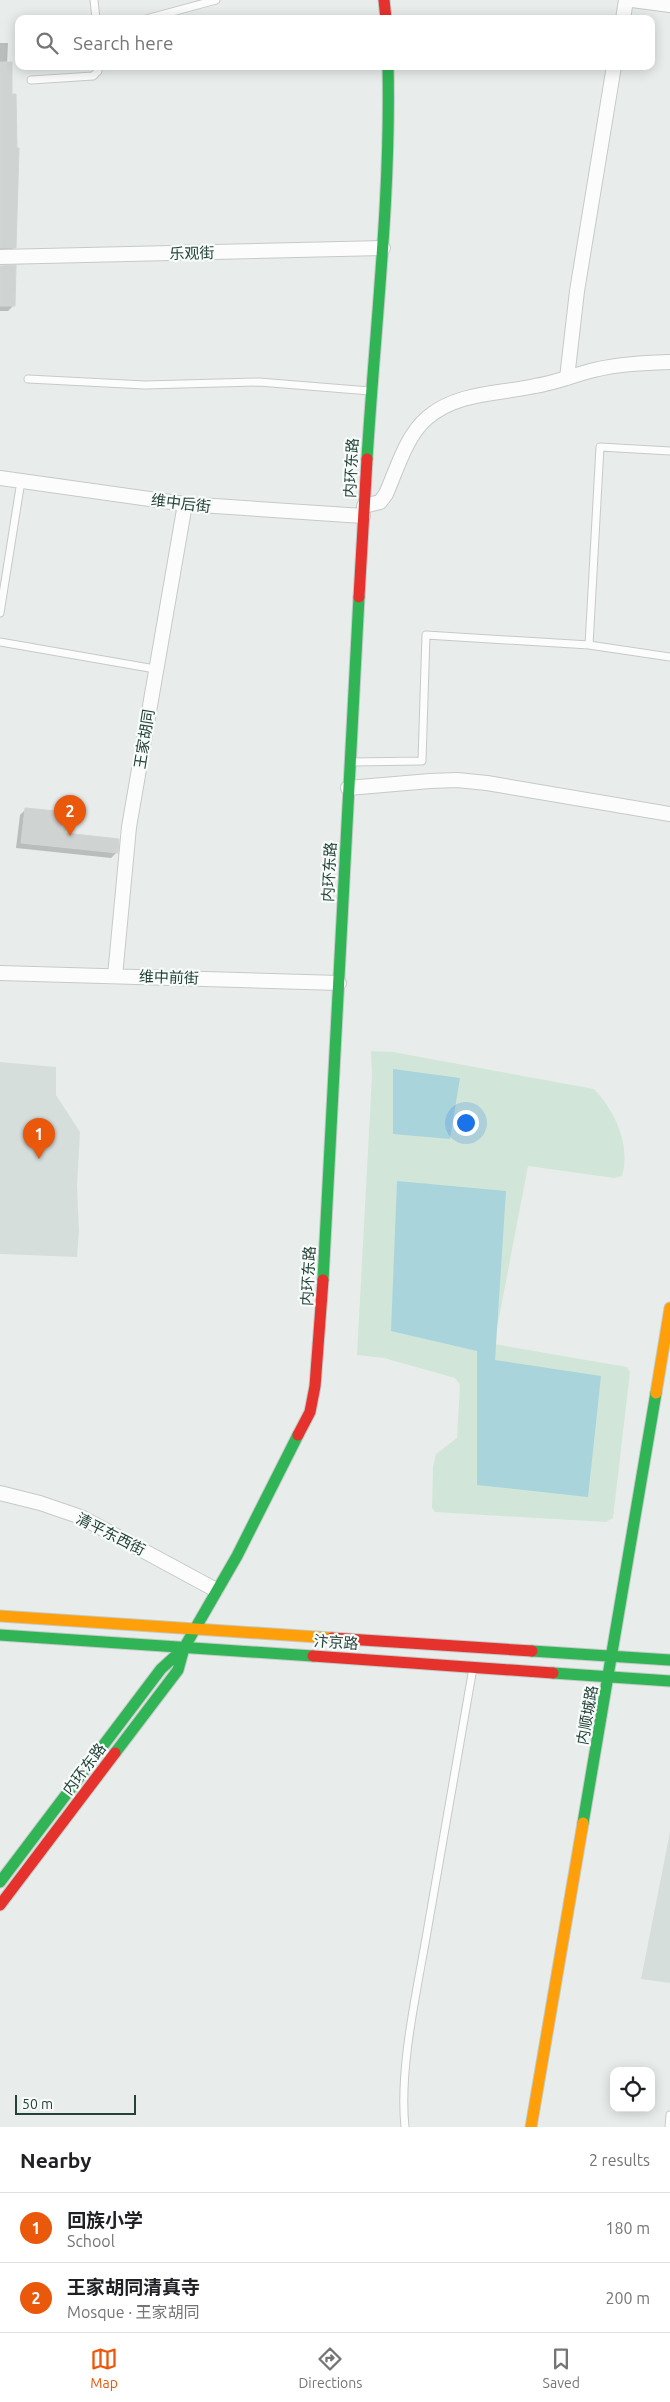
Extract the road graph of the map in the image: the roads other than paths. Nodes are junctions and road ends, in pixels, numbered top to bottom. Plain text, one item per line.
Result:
1 (94, 0) edge
2 (216, 0) edge
3 (384, 0) edge
4 (626, 0) edge
5 (632, 0) edge
6 (670, 5) edge
7 (96, 15) edge
8 (161, 15) edge
9 (386, 15) edge
10 (624, 15) edge
11 (98, 70) edge
12 (388, 70) edge
13 (613, 70) edge
14 (32, 80) dead end
15 (383, 248) junction
16 (0, 257) edge
17 (670, 362) edge
18 (567, 378) junction
19 (28, 379) dead end
20 (371, 391) junction
21 (670, 451) edge
22 (0, 478) edge
23 (21, 481) junction
24 (185, 504) junction
25 (363, 511) junction
26 (0, 613) edge
27 (0, 642) edge
28 (589, 645) junction
29 (670, 657) edge
30 (156, 668) junction
31 (349, 762) junction
32 (348, 788) junction
33 (670, 814) edge
34 (0, 973) edge
35 (115, 976) junction
36 (339, 983) junction
37 (670, 1308) edge
38 (0, 1493) edge
39 (216, 1590) junction
40 (0, 1616) edge
41 (194, 1630) junction
42 (0, 1635) edge
43 (184, 1648) junction
44 (612, 1656) junction
45 (670, 1660) edge
46 (474, 1666) junction
47 (609, 1676) junction
48 (670, 1681) edge
49 (0, 1882) edge
50 (0, 1905) edge
51 (670, 2115) edge
52 (405, 2127) edge
53 (531, 2127) edge
54 (668, 2127) edge

1 - 7 lane
2 - 8 lane
3 - 9 street
4 - 10 street
5 - 6 street
11 - 14 lane
12 - 15 street, 内环东路
13 - 18 street
15 - 16 street, 乐观街
15 - 20 street, 内环东路
17 - 18 street
18 - 25 street
19 - 20 lane
20 - 25 street, 内环东路
21 - 28 lane
22 - 23 street, 维中后街
23 - 24 street, 维中后街
23 - 26 lane
24 - 25 street, 维中后街
24 - 30 street, 王家胡同
25 - 31 street, 内环东路
27 - 30 lane
28 - 29 lane
28 - 31 lane
30 - 35 street, 王家胡同
31 - 32 street, 内环东路
32 - 33 street
32 - 36 street, 内环东路
34 - 35 street, 维中前街
35 - 36 street, 维中前街
36 - 39 street, 内环东路
37 - 44 street, 内顺城路
38 - 39 street, 清平东西街
39 - 41 street, 内环东路
40 - 41 street, 汴京路
41 - 43 street, 内环东路
41 - 44 street, 汴京路
42 - 43 street, 汴京路
43 - 46 street, 汴京路
43 - 49 street, 内环东路
43 - 50 street, 内环东路
44 - 45 street, 汴京路
44 - 47 street, 内顺城路
46 - 47 street, 汴京路
46 - 52 lane
47 - 48 street, 汴京路
47 - 53 street, 内顺城路
51 - 54 lane

